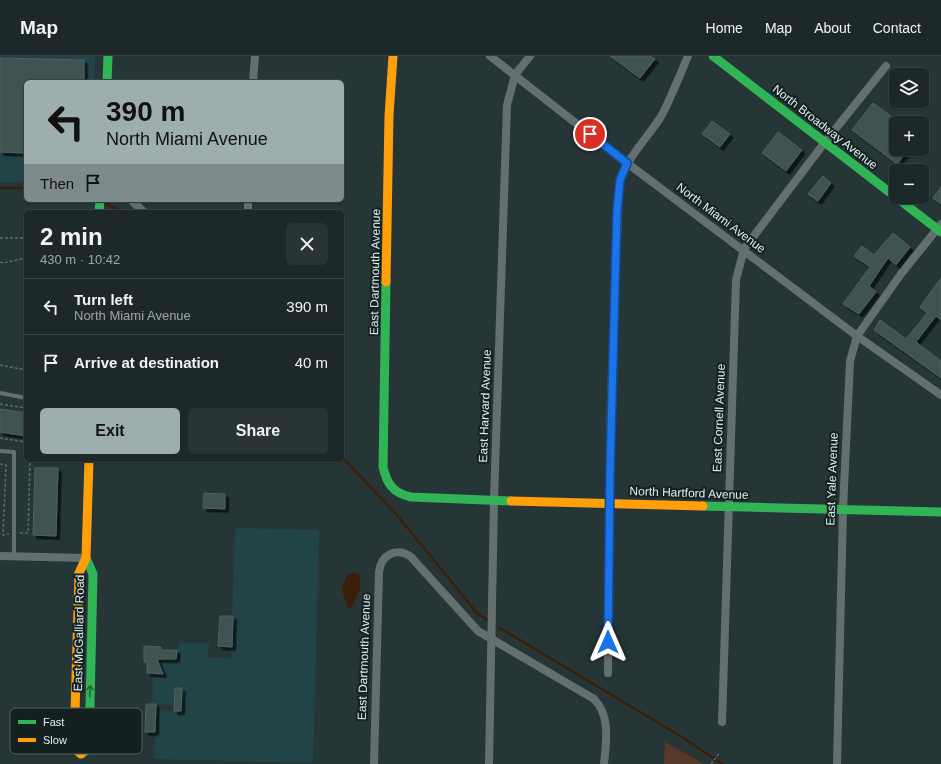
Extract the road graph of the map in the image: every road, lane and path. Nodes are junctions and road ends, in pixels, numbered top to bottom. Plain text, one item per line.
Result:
1 (108, 56) edge
2 (255, 56) edge
3 (393, 56) edge
4 (490, 56) edge
5 (530, 56) edge
6 (688, 56) edge
7 (713, 56) edge
8 (886, 66) dead end
9 (514, 75) junction
10 (107, 80) edge
11 (253, 80) edge
12 (825, 142) junction
13 (627, 163) junction
14 (133, 202) edge
15 (142, 210) edge
16 (940, 228) edge
17 (0, 238) edge
18 (24, 238) edge
19 (744, 249) junction
20 (24, 258) edge
21 (0, 262) edge
22 (857, 336) junction
23 (0, 365) edge
24 (24, 370) edge
25 (0, 393) edge
26 (941, 395) edge
27 (24, 398) edge
28 (0, 404) edge
29 (24, 408) edge
30 (0, 438) edge
31 (24, 442) edge
32 (0, 451) edge
33 (30, 462) edge
34 (89, 462) edge
35 (0, 464) edge
36 (391, 488) joint
37 (494, 500) junction
38 (609, 503) junction
39 (729, 506) junction
40 (843, 509) junction
41 (941, 512) edge
42 (10, 533) dead end
43 (20, 533) dead end
44 (0, 556) edge
45 (14, 556) junction
46 (86, 558) junction
47 (492, 640) junction
48 (608, 673) dead end
49 (75, 708) edge
50 (90, 708) edge
51 (722, 722) dead end
52 (720, 752) dead end
53 (81, 754) edge
54 (81, 764) edge
55 (374, 764) edge
56 (490, 764) edge
57 (604, 764) edge
58 (711, 764) edge
59 (836, 764) edge

1 - 10 street
2 - 11 street
3 - 36 street, East Dartmouth Avenue
4 - 9 street, North Miami Avenue
5 - 9 street, East Harvard Avenue
6 - 13 street
7 - 12 street, North Broadway Avenue
8 - 12 street, East Cornell Avenue
9 - 13 street, North Miami Avenue
9 - 37 street, East Harvard Avenue
12 - 16 street, North Broadway Avenue
12 - 19 street, East Cornell Avenue
13 - 19 street, North Miami Avenue
13 - 38 street
14 - 15 street
16 - 22 street, East Yale Avenue
17 - 18 path
19 - 22 street, North Miami Avenue
19 - 39 street, East Cornell Avenue
20 - 21 path
22 - 26 street, North Miami Avenue
22 - 40 street, East Yale Avenue
23 - 24 path
25 - 27 lane
28 - 29 path
30 - 31 path
32 - 45 lane
33 - 43 path
34 - 46 street, East McGalliard Road
35 - 42 path
36 - 37 street, North Hartford Avenue
37 - 38 street, North Hartford Avenue
37 - 47 street, East Harvard Avenue
38 - 39 street, North Hartford Avenue
38 - 48 street
39 - 40 street, North Hartford Avenue
39 - 51 street, East Cornell Avenue
40 - 41 street, North Hartford Avenue
40 - 59 street, East Yale Avenue
44 - 45 street
45 - 46 street
46 - 49 street, East McGalliard Road
50 -> 46 street, East McGalliard Road
47 - 55 street, East Dartmouth Avenue
47 - 56 street, East Harvard Avenue
47 - 57 street
52 - 58 path
53 - 54 street, East McGalliard Road

